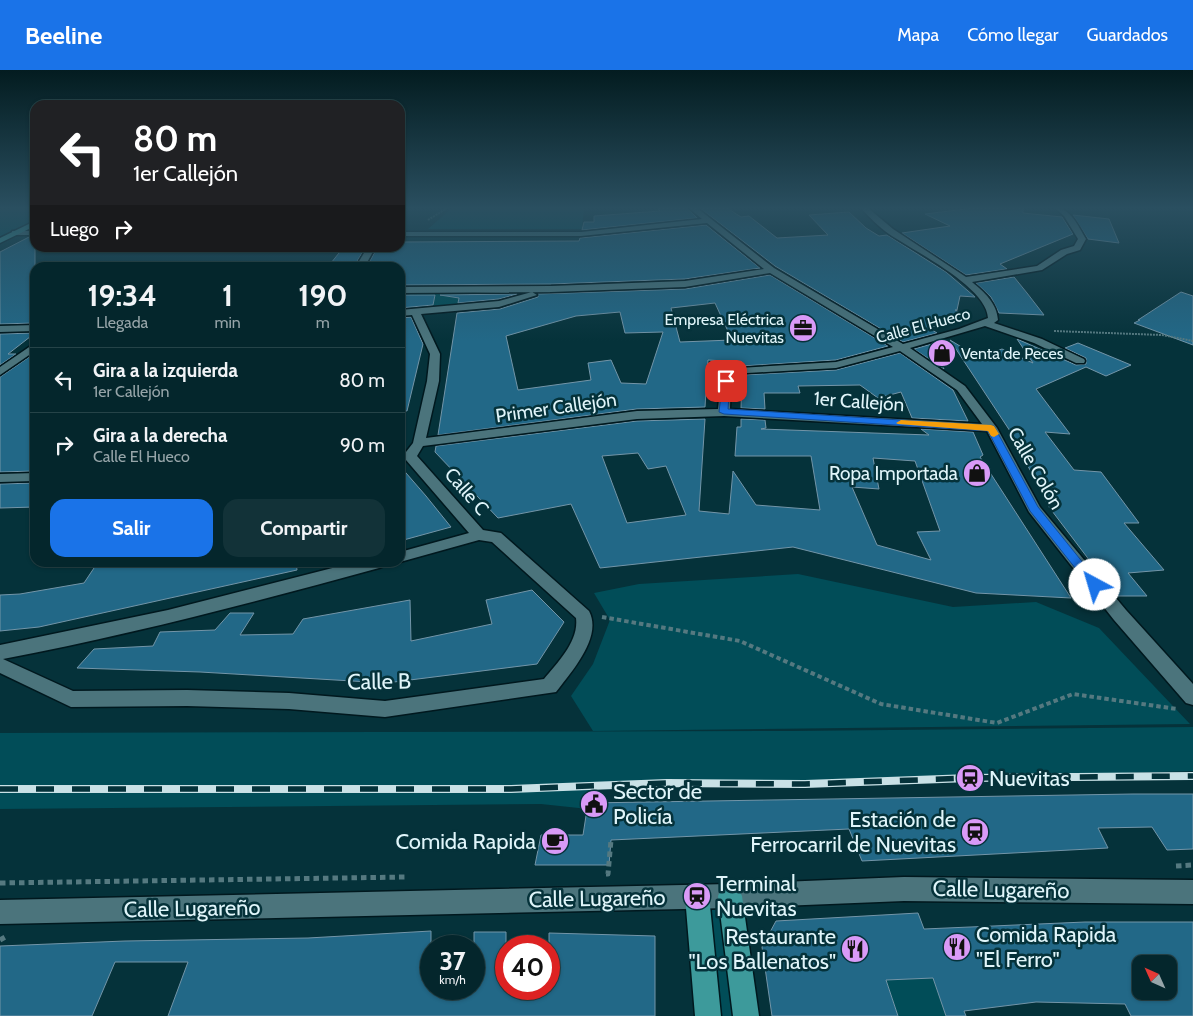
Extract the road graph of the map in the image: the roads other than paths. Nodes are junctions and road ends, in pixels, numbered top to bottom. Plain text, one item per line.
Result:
1 (748, 252) edge
2 (924, 252) edge
3 (1064, 252) edge
4 (771, 270) junction
5 (966, 280) junction
6 (551, 289) junction
7 (405, 290) edge
8 (415, 312) junction
9 (405, 313) edge
10 (987, 324) junction
11 (30, 328) edge
12 (0, 330) edge
13 (901, 347) junction
14 (30, 350) edge
15 (1080, 361) dead end
16 (0, 372) edge
17 (724, 412) junction
18 (991, 428) junction
19 (420, 443) junction
20 (405, 456) edge
21 (30, 477) edge
22 (0, 478) edge
23 (479, 535) junction
24 (405, 556) edge
25 (359, 567) edge
26 (0, 652) edge
27 (0, 665) edge
28 (1193, 697) edge
29 (1193, 892) edge
30 (697, 896) junction
31 (730, 896) junction
32 (5, 920) edge
33 (708, 1016) edge
34 (746, 1016) edge

1 - 4 street, Calle Colón
2 - 5 street, Calle El Hueco
3 - 5 street
4 - 6 street
4 - 13 street, Calle Colón
5 - 10 street, Calle El Hueco
6 - 7 street
6 - 8 street
8 - 9 street
8 - 19 street
10 - 13 street, Calle El Hueco
10 - 15 street
11 - 12 street
13 - 17 street, Calle El Hueco
13 - 18 street, Calle Colón
14 - 16 street
17 - 18 street, 1er Callejón
17 - 19 street, Primer Callejón
18 - 28 street, Calle Colón
19 - 20 street
20 - 23 street, Calle C
21 - 22 street
23 - 24 street, Calle C
23 - 27 street, Calle B
25 - 26 street
29 - 31 street, Calle Lugareño
30 - 31 street, Calle Lugareño
30 - 32 street, Calle Lugareño
30 - 33 main road
31 - 34 main road

